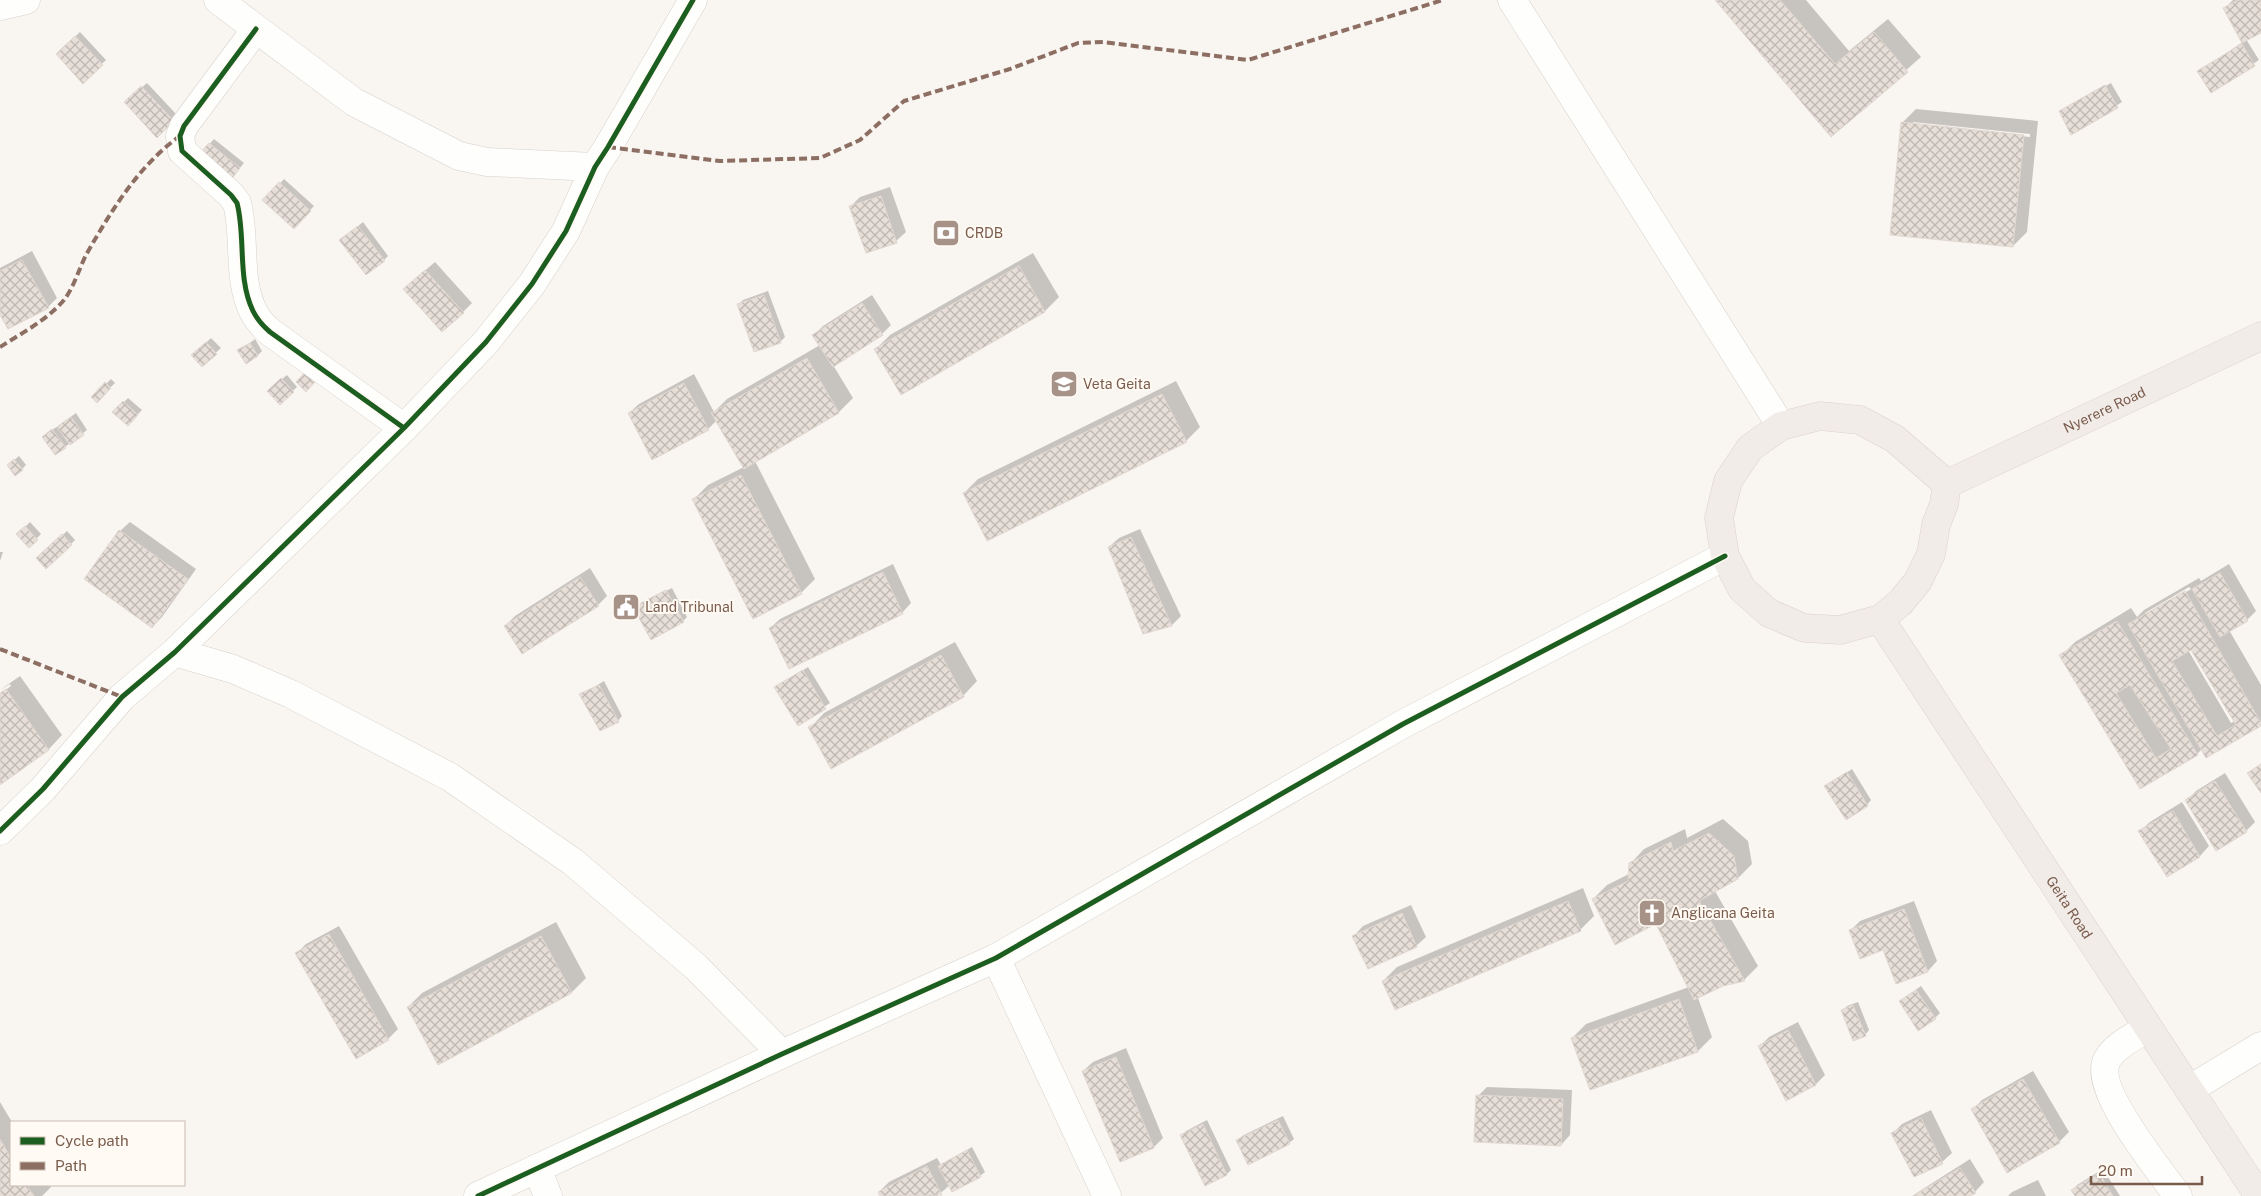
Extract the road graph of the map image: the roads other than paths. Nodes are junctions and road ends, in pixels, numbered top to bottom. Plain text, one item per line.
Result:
1 (26, 0) edge
2 (218, 0) edge
3 (693, 0) edge
4 (1512, 0) edge
5 (0, 6) edge
6 (256, 29) junction
7 (595, 167) junction
8 (2261, 336) edge
9 (1781, 426) junction
10 (404, 428) junction
11 (1947, 484) junction
12 (1725, 556) junction
13 (1880, 619) junction
14 (175, 652) junction
15 (0, 832) edge
16 (996, 958) junction
17 (2148, 1028) junction
18 (2261, 1046) edge
19 (782, 1054) junction
20 (2190, 1089) junction
21 (537, 1168) junction
22 (478, 1196) edge
23 (548, 1196) edge
24 (1107, 1196) edge
25 (2178, 1196) edge
26 (2259, 1196) edge

1 - 5 street
2 - 6 street
3 - 7 street
4 - 9 street
6 - 7 street
6 - 10 street
7 - 10 street
8 - 11 highway, Nyerere Road
9 - 11 highway
9 - 12 highway
10 - 14 street
11 - 13 highway
12 - 13 highway
12 - 16 street
13 - 17 highway, Geita Road
14 - 15 street
14 - 19 street
16 - 19 street
16 - 24 street
17 - 20 highway, Geita Road
17 - 25 street
18 - 20 street
19 - 21 street
20 - 26 highway, Geita Road
21 - 22 street
21 - 23 street

